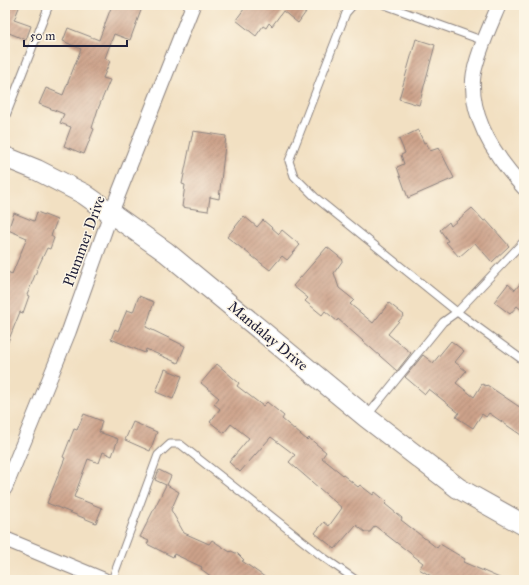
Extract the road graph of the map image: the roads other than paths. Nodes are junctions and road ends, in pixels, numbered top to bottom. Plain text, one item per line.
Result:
1 (49, 5) edge
2 (193, 5) edge
3 (353, 5) edge
4 (385, 5) edge
5 (499, 5) edge
6 (484, 41) junction
7 (5, 118) edge
8 (5, 157) edge
9 (524, 188) edge
10 (111, 213) junction
11 (524, 241) edge
12 (457, 312) junction
13 (524, 361) edge
14 (366, 417) junction
15 (5, 488) edge
16 (524, 525) edge
17 (5, 539) edge
18 (104, 580) edge
19 (112, 580) edge
20 (356, 580) edge

1 - 7 lane
2 - 10 street, Plummer Drive
3 - 12 lane
4 - 6 lane
5 - 6 street
6 - 9 street
8 - 10 street, Mandalay Drive
10 - 14 street, Mandalay Drive
10 - 15 street, Plummer Drive
11 - 12 lane
12 - 13 lane
12 - 14 lane
14 - 16 street, Mandalay Drive
17 - 18 street
19 - 20 lane

